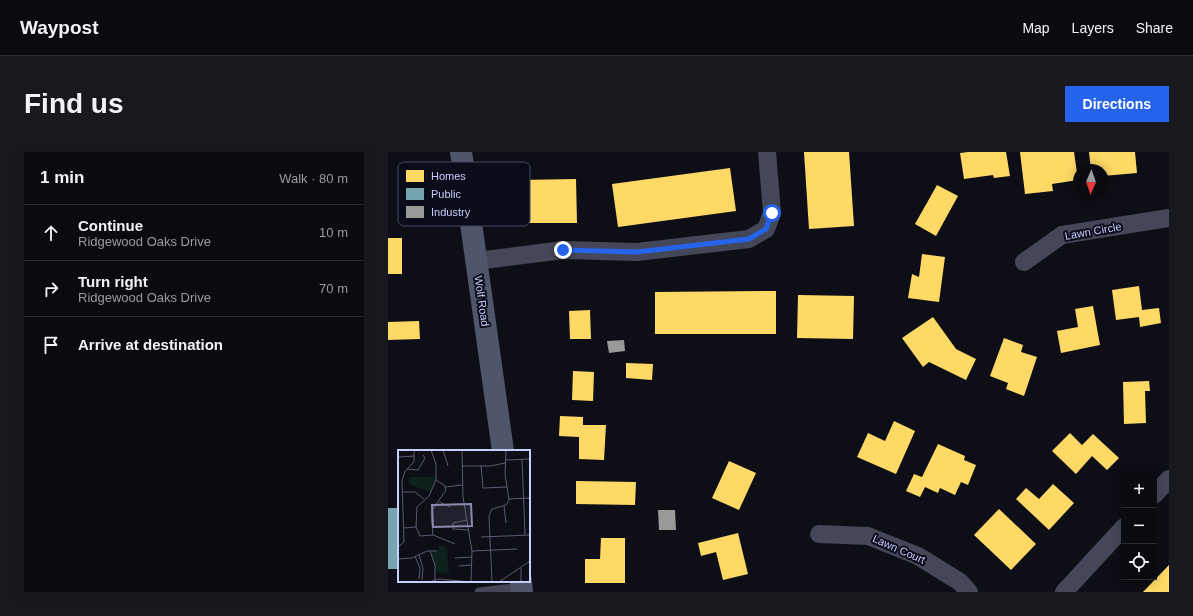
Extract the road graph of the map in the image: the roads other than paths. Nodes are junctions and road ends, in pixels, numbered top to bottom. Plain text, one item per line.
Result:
1 (461, 152) edge
2 (767, 152) edge
3 (462, 162) edge
4 (1169, 218) edge
5 (471, 226) edge
6 (476, 261) junction
7 (1024, 262) dead end
8 (502, 450) edge
9 (1169, 479) edge
10 (1157, 492) edge
11 (1121, 530) edge
12 (819, 534) dead end
13 (521, 587) edge
14 (479, 592) edge
15 (969, 592) edge
16 (1064, 592) edge

1 - 3 main road, Wolf Road
2 - 6 street
4 - 7 street, Lawn Circle
5 - 6 main road, Wolf Road
6 - 8 main road, Wolf Road
9 - 10 street
11 - 16 street
12 - 15 street, Lawn Court
13 - 14 lane

